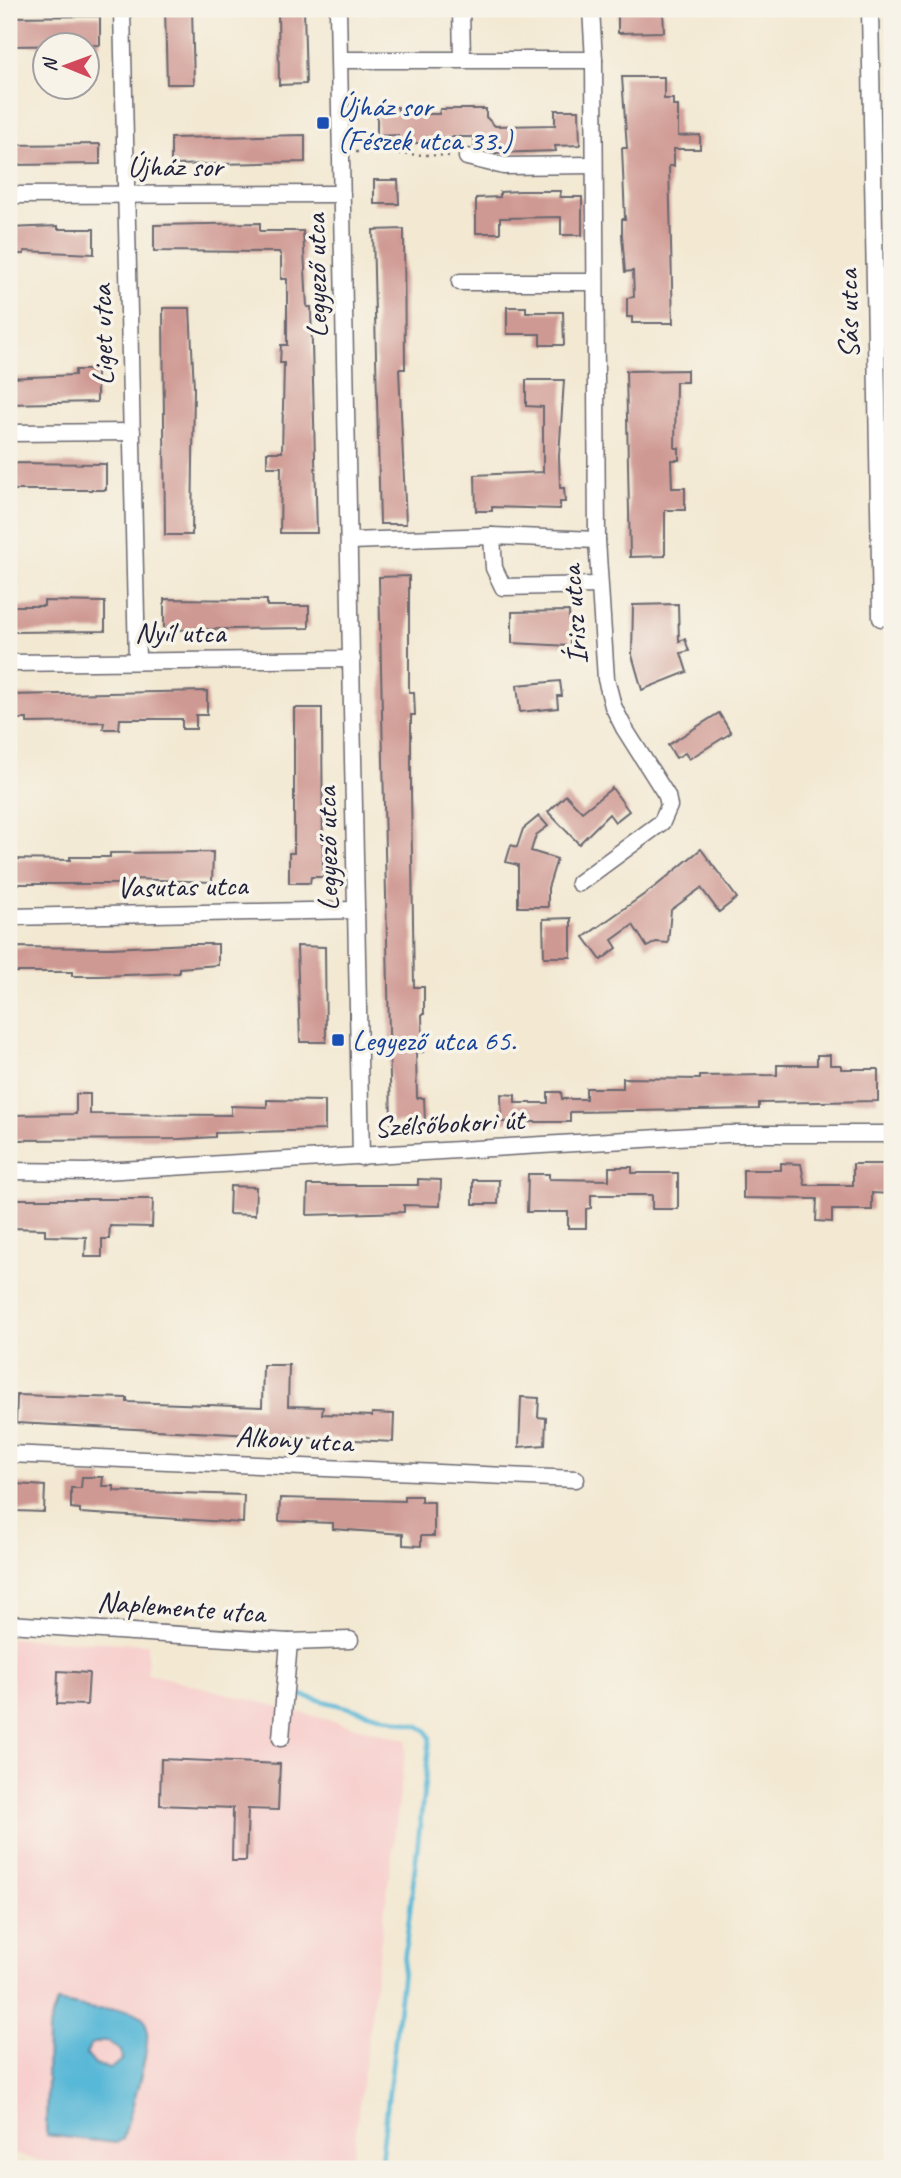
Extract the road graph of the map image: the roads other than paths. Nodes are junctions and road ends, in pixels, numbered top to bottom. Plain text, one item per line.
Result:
1 (122, 9) edge
2 (338, 9) edge
3 (461, 9) edge
4 (591, 9) edge
5 (870, 9) edge
6 (462, 59) junction
7 (340, 60) junction
8 (594, 60) junction
9 (467, 157) road end
10 (594, 165) junction
11 (128, 194) junction
12 (342, 194) junction
13 (9, 195) edge
14 (460, 282) dead end
15 (593, 282) junction
16 (132, 432) junction
17 (9, 433) edge
18 (492, 536) junction
19 (597, 540) junction
20 (351, 541) junction
21 (599, 585) junction
22 (881, 618) dead end
23 (352, 659) junction
24 (137, 660) junction
25 (9, 663) edge
26 (579, 883) dead end
27 (356, 910) junction
28 (9, 917) edge
29 (892, 1134) edge
30 (360, 1157) junction
31 (9, 1171) edge
32 (9, 1454) edge
33 (576, 1479) dead end
34 (9, 1624) edge
35 (350, 1640) dead end
36 (289, 1642) junction
37 (281, 1738) dead end

1 - 11 street, Liget utca
2 - 7 street, Legyező utca
3 - 6 street
4 - 8 street, Írisz utca
5 - 22 street, Sás utca
6 - 7 street
6 - 8 street
7 - 12 street, Legyező utca
8 - 10 street, Írisz utca
9 - 10 street
10 - 15 street, Írisz utca
11 - 12 street, Újház sor
11 - 13 street, Újház sor
11 - 16 street, Liget utca
12 - 20 street, Legyező utca
14 - 15 street
15 - 19 street, Írisz utca
16 - 17 street
16 - 24 street, Liget utca
18 - 19 street
18 - 20 street
18 - 21 street
19 - 21 street, Írisz utca
20 - 23 street, Legyező utca
21 - 26 street, Írisz utca
23 - 24 street, Nyíl utca
23 - 27 street, Legyező utca
24 - 25 street, Nyíl utca
27 - 28 street, Vasutas utca
27 - 30 street, Legyező utca
29 - 30 street, Szélsőbokori út
30 - 31 street, Szélsőbokori út
32 - 33 street, Alkony utca
34 - 36 street, Naplemente utca
35 - 36 street, Naplemente utca
36 - 37 street

